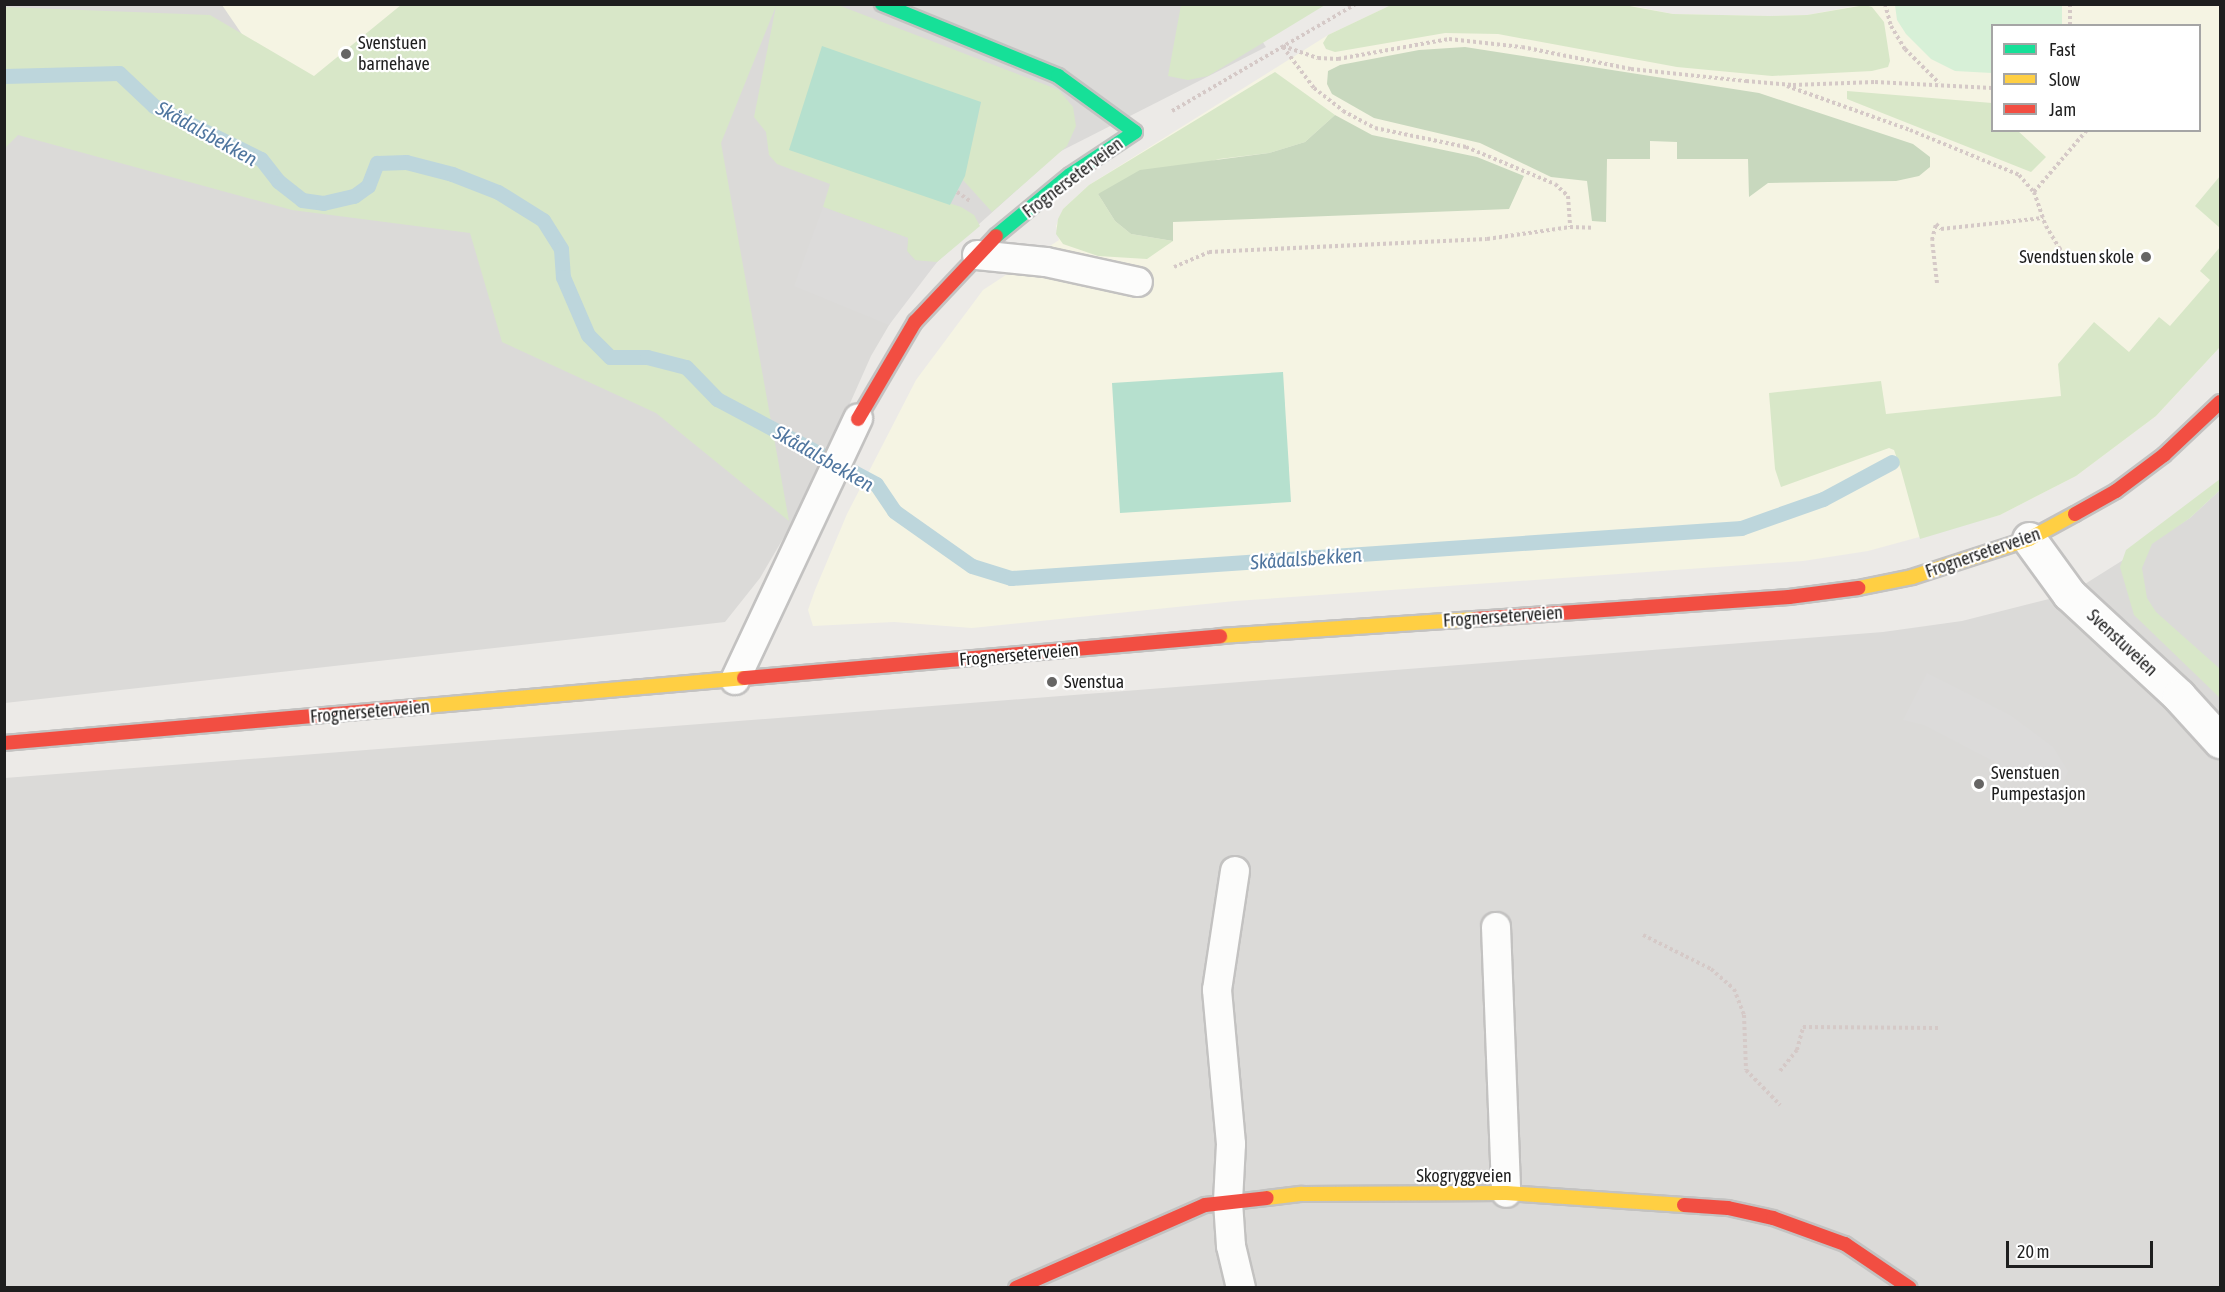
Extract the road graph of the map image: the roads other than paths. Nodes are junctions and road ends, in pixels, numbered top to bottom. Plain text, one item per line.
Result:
1 (882, 4) edge
2 (977, 255) junction
3 (1138, 282) road end
4 (2220, 402) edge
5 (858, 419) joint
6 (2029, 539) junction
7 (735, 680) junction
8 (2220, 741) edge
9 (4, 743) edge
10 (1235, 871) dead end
11 (1496, 927) dead end
12 (1506, 1193) junction
13 (1228, 1202) junction
14 (1016, 1287) edge
15 (1241, 1287) edge
16 (1910, 1287) edge

1 - 2 main road, Frognerseterveien
2 - 3 lane
2 - 5 main road, Frognerseterveien
4 - 6 main road, Frognerseterveien
5 - 7 lane, Frognerseterveien
6 - 7 main road, Frognerseterveien
6 - 8 street, Svenstuveien
7 - 9 main road, Frognerseterveien
10 - 13 lane
11 - 12 lane
12 - 13 main road, Skogryggveien
12 - 16 main road, Skogryggveien
13 - 14 main road, Skogryggveien
13 - 15 lane

